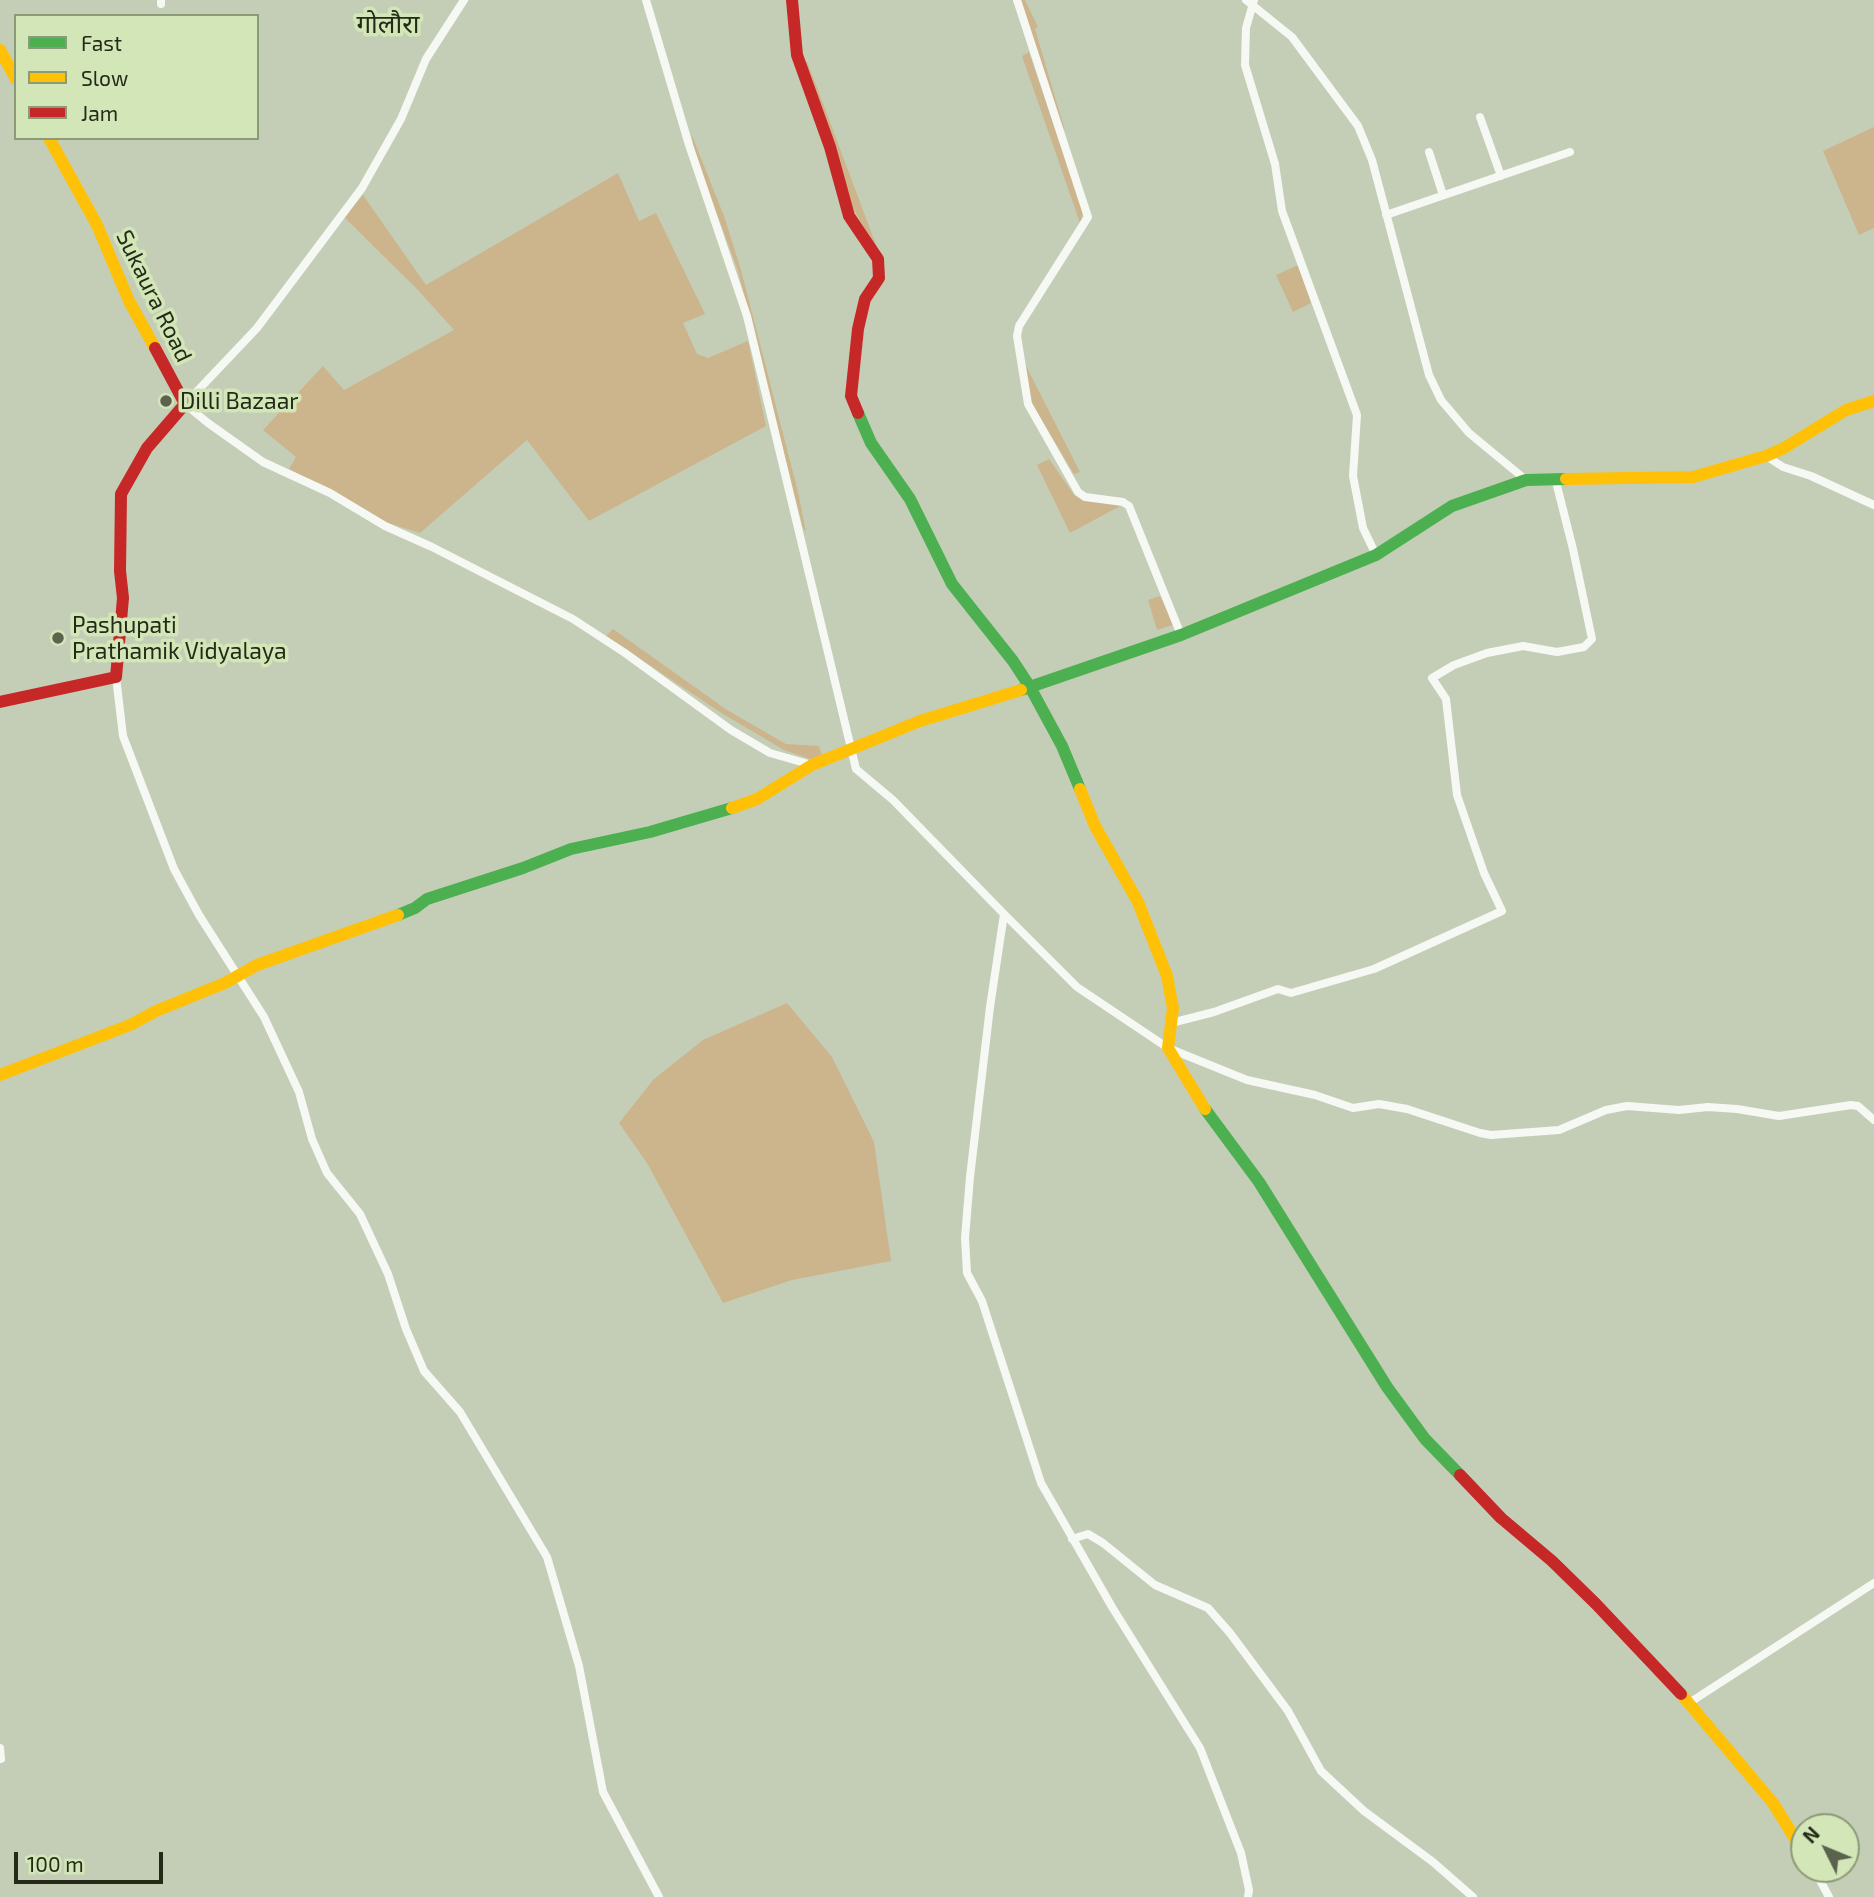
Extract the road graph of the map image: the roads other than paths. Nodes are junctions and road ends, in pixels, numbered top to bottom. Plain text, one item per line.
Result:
1 (464, 0) edge
2 (646, 0) edge
3 (792, 0) edge
4 (1017, 0) edge
5 (1251, 2) edge
6 (0, 50) edge
7 (14, 75) edge
8 (1480, 117) dead end
9 (50, 140) edge
10 (1429, 152) dead end
11 (1570, 152) dead end
12 (1501, 176) junction
13 (1443, 195) junction
14 (1386, 215) junction
15 (1874, 401) edge
16 (185, 404) junction
17 (1766, 456) junction
18 (1555, 478) junction
19 (1526, 480) junction
20 (1874, 505) edge
21 (1376, 555) junction
22 (1181, 635) junction
23 (116, 677) junction
24 (1030, 687) junction
25 (0, 702) edge
26 (852, 747) junction
27 (812, 765) junction
28 (1004, 914) junction
29 (237, 975) junction
30 (1171, 1023) junction
31 (1168, 1048) junction
32 (0, 1075) edge
33 (1874, 1120) edge
34 (1072, 1539) junction
35 (1874, 1583) edge
36 (1689, 1703) junction
37 (0, 1748) edge
38 (1, 1759) edge
39 (1790, 1830) edge
40 (659, 1897) edge
41 (1248, 1897) edge
42 (1473, 1897) edge

1 - 16 street
2 - 26 street
3 - 24 street
4 - 22 street
5 - 14 street
5 - 21 street
6 - 7 street
8 - 12 street
9 - 16 street, Sukaura Road
10 - 13 street
11 - 12 street
12 - 13 street
13 - 14 street
14 - 19 street
15 - 17 street
16 - 23 street
16 - 27 street
17 - 18 street
17 - 20 street
18 - 19 street
18 - 30 street
19 - 21 street
21 - 22 street
22 - 24 street
23 - 25 street
23 - 29 street
24 - 26 street
24 - 30 street
26 - 27 street
26 - 28 street
27 - 29 street
28 - 31 street
28 - 34 street
29 - 32 street
29 - 40 street
30 - 31 street
31 - 33 street
31 - 36 street
34 - 41 street
34 - 42 street
35 - 36 street
36 - 39 street
37 - 38 street

